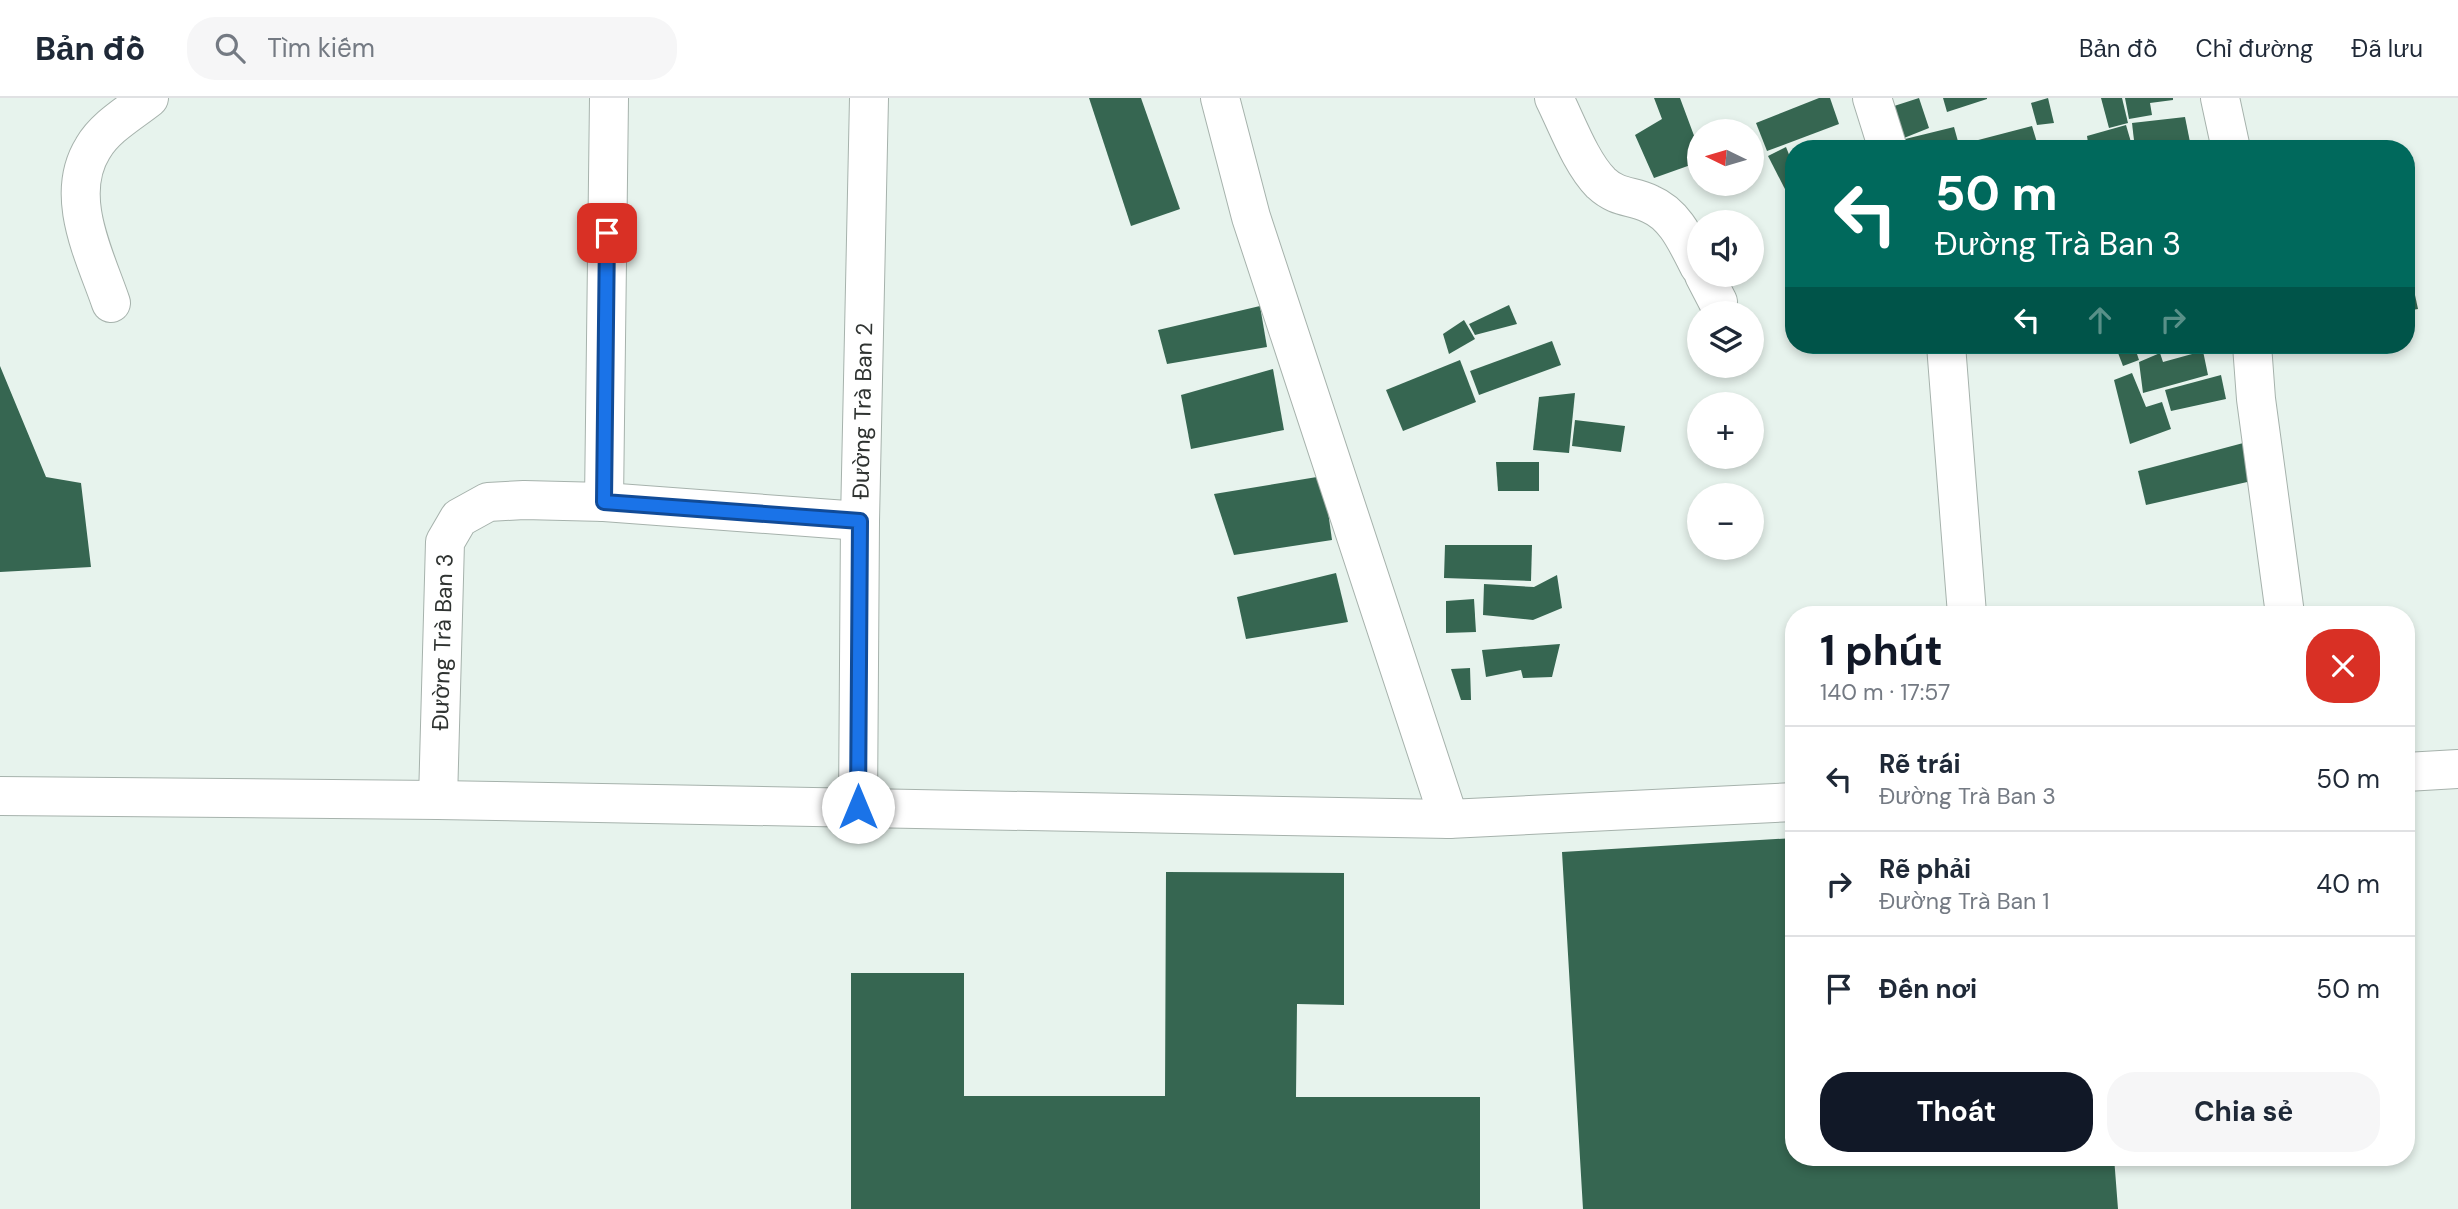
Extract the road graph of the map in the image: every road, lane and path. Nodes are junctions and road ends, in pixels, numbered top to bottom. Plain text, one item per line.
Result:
1 (149, 98) edge
2 (608, 98) edge
3 (869, 98) edge
4 (1220, 98) edge
5 (1554, 98) edge
6 (1872, 98) edge
7 (2220, 98) edge
8 (1885, 140) edge
9 (2229, 140) edge
10 (1687, 243) edge
11 (111, 303) dead end
12 (1947, 354) edge
13 (2253, 354) edge
14 (604, 502) junction
15 (860, 521) junction
16 (1966, 606) edge
17 (2285, 606) edge
18 (2458, 769) edge
19 (2415, 771) edge
20 (0, 796) edge
21 (438, 800) junction
22 (1785, 802) edge
23 (858, 807) junction
24 (1449, 819) junction

1 - 11 street
2 - 14 street
3 - 15 street, Đường Trà Ban 2
4 - 24 street
5 - 10 street
6 - 8 street
7 - 9 street
12 - 16 street
13 - 17 street
14 - 15 street, Đường Trà Ban 3
14 - 21 street, Đường Trà Ban 3
15 - 23 street, Đường Trà Ban 2
18 - 19 street
20 - 21 street
21 - 23 street
22 - 24 street
23 - 24 street

